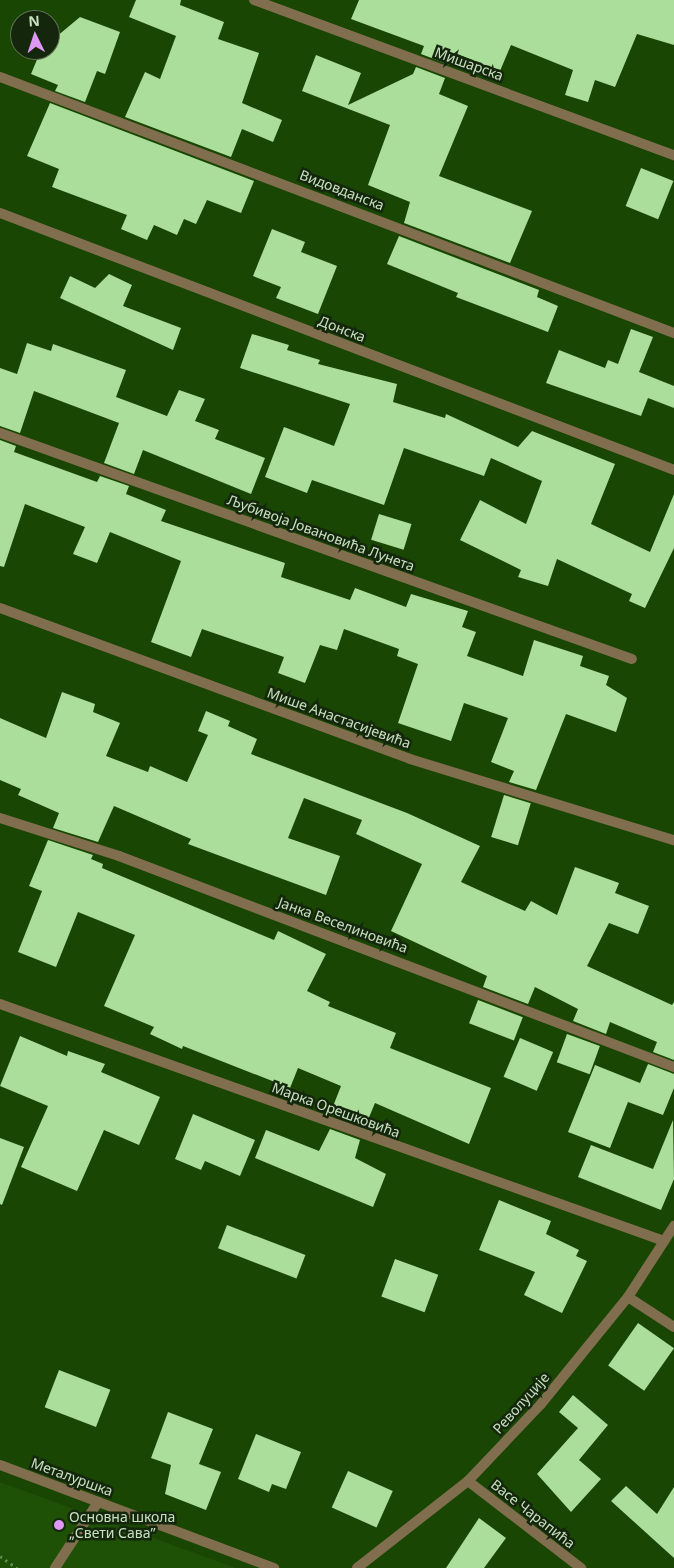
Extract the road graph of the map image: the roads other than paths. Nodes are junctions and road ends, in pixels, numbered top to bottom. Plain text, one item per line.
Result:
1 (254, 0) edge
2 (0, 77) edge
3 (674, 155) edge
4 (0, 213) edge
5 (674, 333) edge
6 (0, 433) edge
7 (674, 470) edge
8 (0, 608) edge
9 (632, 659) dead end
10 (0, 818) edge
11 (674, 840) edge
12 (0, 1004) edge
13 (674, 1068) edge
14 (674, 1226) edge
15 (664, 1241) junction
16 (628, 1296) junction
17 (674, 1327) edge
18 (0, 1465) edge
19 (468, 1481) junction
20 (98, 1502) junction
21 (55, 1568) edge
22 (274, 1568) edge
23 (357, 1568) edge
24 (580, 1568) edge

1 - 3 street, Мишарска
2 - 5 street, Видовданска
4 - 7 street, Донска
6 - 9 street, Љубивоја Јовановића Лунета
8 - 11 street, Мише Анастасијевића
10 - 13 street, Јанка Веселиновића
12 - 15 street, Марка Орешковића
14 - 15 street, Револуције
15 - 16 street, Револуције
16 - 17 street
16 - 19 street, Револуције
18 - 20 street, Металуршка
19 - 23 street, Револуције
19 - 24 street, Васе Чарапића
20 - 21 street
20 - 22 street, Металуршка

